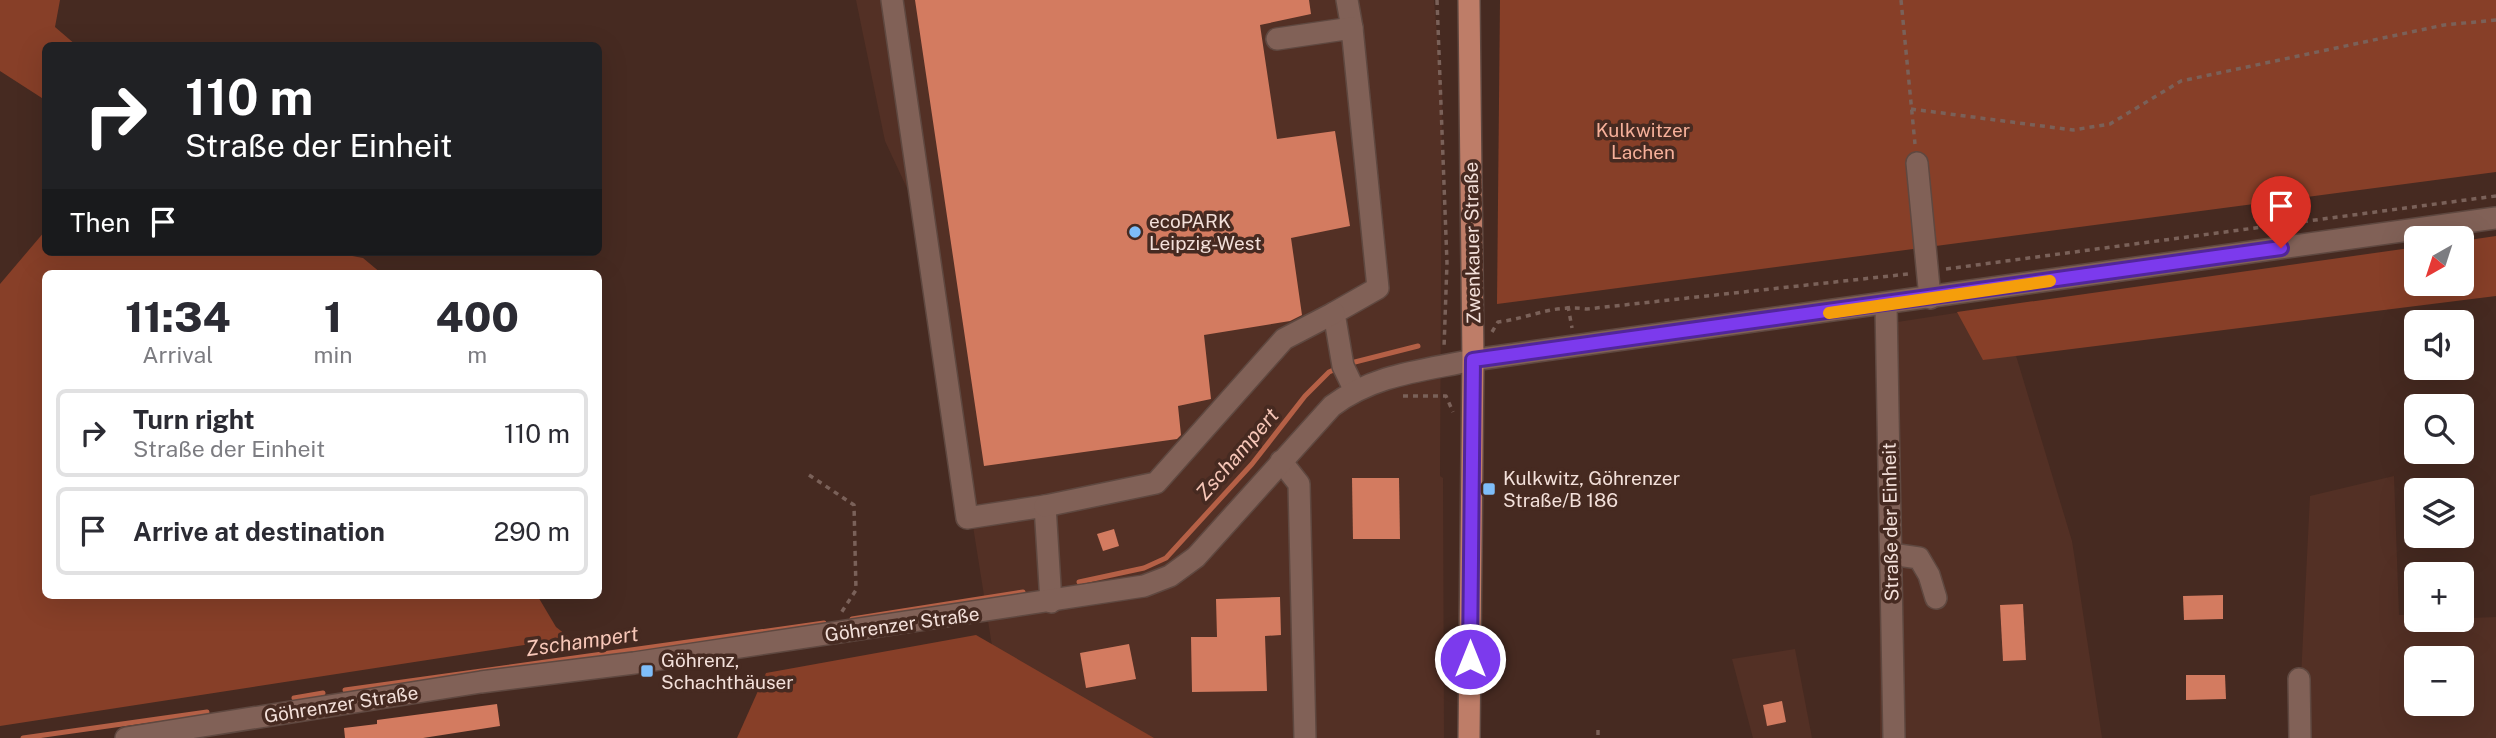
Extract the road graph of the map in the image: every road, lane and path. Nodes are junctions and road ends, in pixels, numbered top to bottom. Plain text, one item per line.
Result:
1 (892, 0) edge
2 (1348, 0) edge
3 (1437, 0) edge
4 (1469, 0) edge
5 (1901, 0) edge
6 (2496, 20) edge
7 (1352, 28) junction
8 (1277, 39) dead end
9 (1911, 109) junction
10 (1917, 163) joint
11 (2496, 196) edge
12 (2496, 218) edge
13 (1928, 271) junction
14 (1930, 298) junction
15 (1886, 305) junction
16 (1568, 306) junction
17 (1334, 313) junction
18 (1498, 322) dead end
19 (1578, 330) dead end
20 (1473, 360) junction
21 (1442, 366) junction
22 (1354, 389) junction
23 (1438, 395) dead end
24 (1281, 461) junction
25 (809, 475) dead end
26 (1045, 506) junction
27 (1891, 554) junction
28 (1936, 598) dead end
29 (1051, 602) junction
30 (837, 633) junction
31 (2299, 679) dead end
32 (1598, 730) dead end
33 (126, 738) edge
34 (1306, 738) edge
35 (1469, 738) edge
36 (1598, 738) edge
37 (1894, 738) edge
38 (2300, 738) edge

1 - 26 street
2 - 7 street
3 - 21 path
4 - 20 main road, Zwenkauer Straße
5 - 9 path
6 - 9 path
7 - 8 street
7 - 17 street
9 - 10 path
10 - 13 street
11 - 13 path
12 - 14 street
13 - 14 street
13 - 16 path
14 - 15 street
15 - 20 street
15 - 27 street, Straße der Einheit
16 - 18 path
16 - 19 path
17 - 22 street
17 - 26 street
20 - 21 street, Göhrenzer Straße
20 - 35 main road, Zwenkauer Straße
21 - 22 street, Göhrenzer Straße
21 - 23 path
22 - 24 street, Göhrenzer Straße
24 - 29 street, Göhrenzer Straße
24 - 34 street
25 - 30 path
26 - 29 street
27 - 28 street
27 - 37 street, Straße der Einheit
29 - 30 street, Göhrenzer Straße
30 - 33 street, Göhrenzer Straße
31 - 38 street
32 - 36 path

